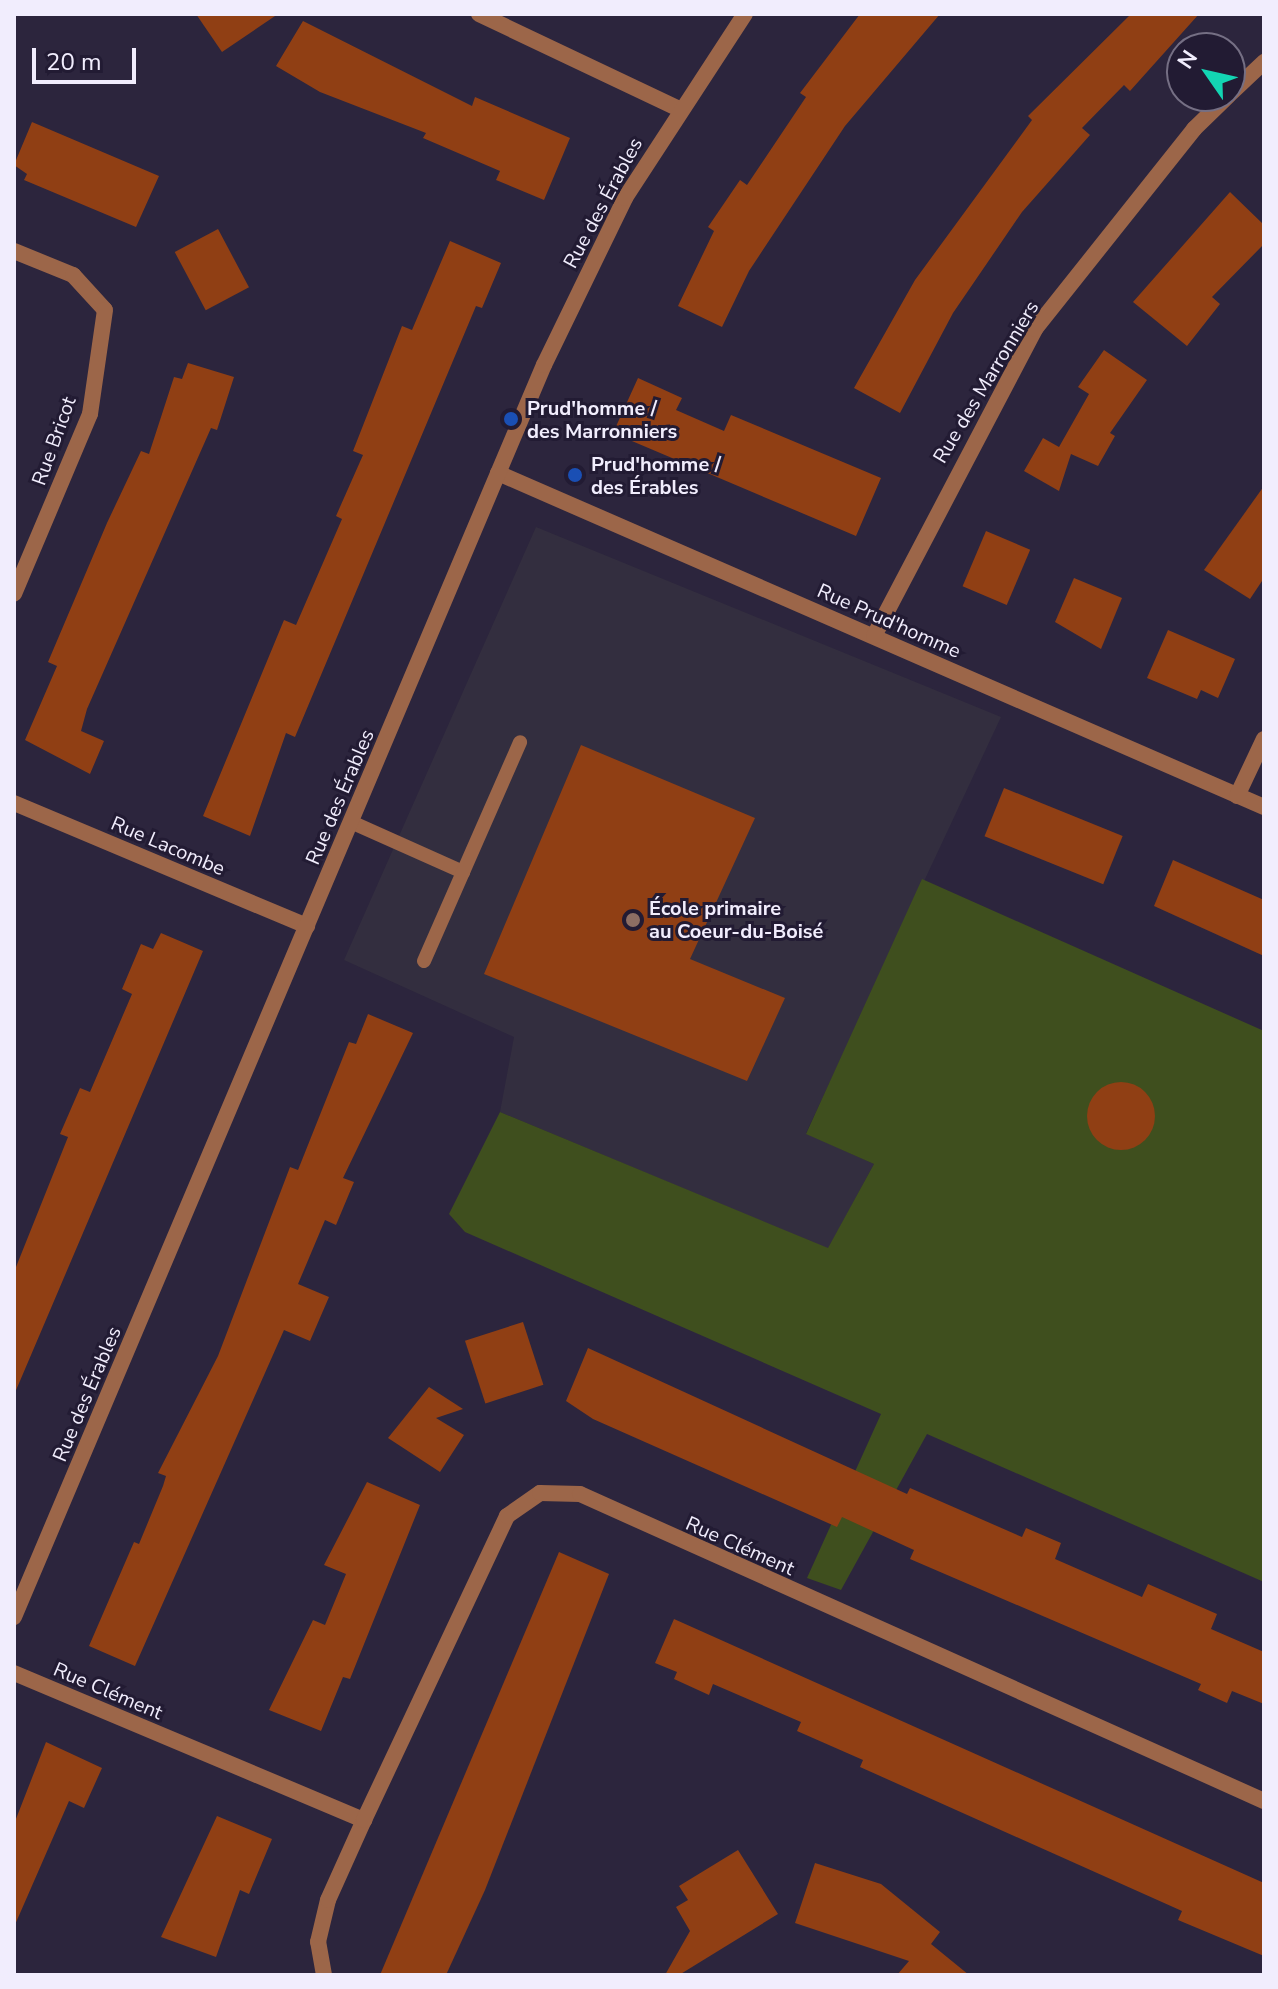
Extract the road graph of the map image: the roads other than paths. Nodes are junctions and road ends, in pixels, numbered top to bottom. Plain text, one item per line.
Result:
1 (479, 14) edge
2 (745, 14) edge
3 (1264, 62) edge
4 (1246, 79) edge
5 (679, 109) junction
6 (1212, 112) edge
7 (14, 251) edge
8 (498, 473) junction
9 (14, 594) edge
10 (874, 636) junction
11 (1264, 739) edge
12 (520, 742) dead end
13 (1237, 796) junction
14 (14, 803) edge
15 (1264, 807) edge
16 (351, 822) junction
17 (463, 872) junction
18 (307, 926) junction
19 (424, 961) dead end
20 (14, 1617) edge
21 (14, 1673) edge
22 (1264, 1801) edge
23 (364, 1820) junction
24 (324, 1975) edge

1 - 5 street
2 - 5 street, Rue des Érables
3 - 4 street, Rue des Marronniers
5 - 8 street, Rue des Érables
6 - 10 street, Rue des Marronniers
7 - 9 street, Rue Bricot
8 - 10 street, Rue Prud'homme
8 - 16 street, Rue des Érables
10 - 13 street, Rue Prud'homme
11 - 13 street
12 - 17 lane
13 - 15 street, Rue Prud'homme
14 - 18 street, Rue Lacombe
16 - 17 lane
16 - 18 street, Rue des Érables
17 - 19 lane
18 - 20 street, Rue des Érables
21 - 23 street, Rue Clément
22 - 23 street, Rue Clément
23 - 24 street, Rue Clément

